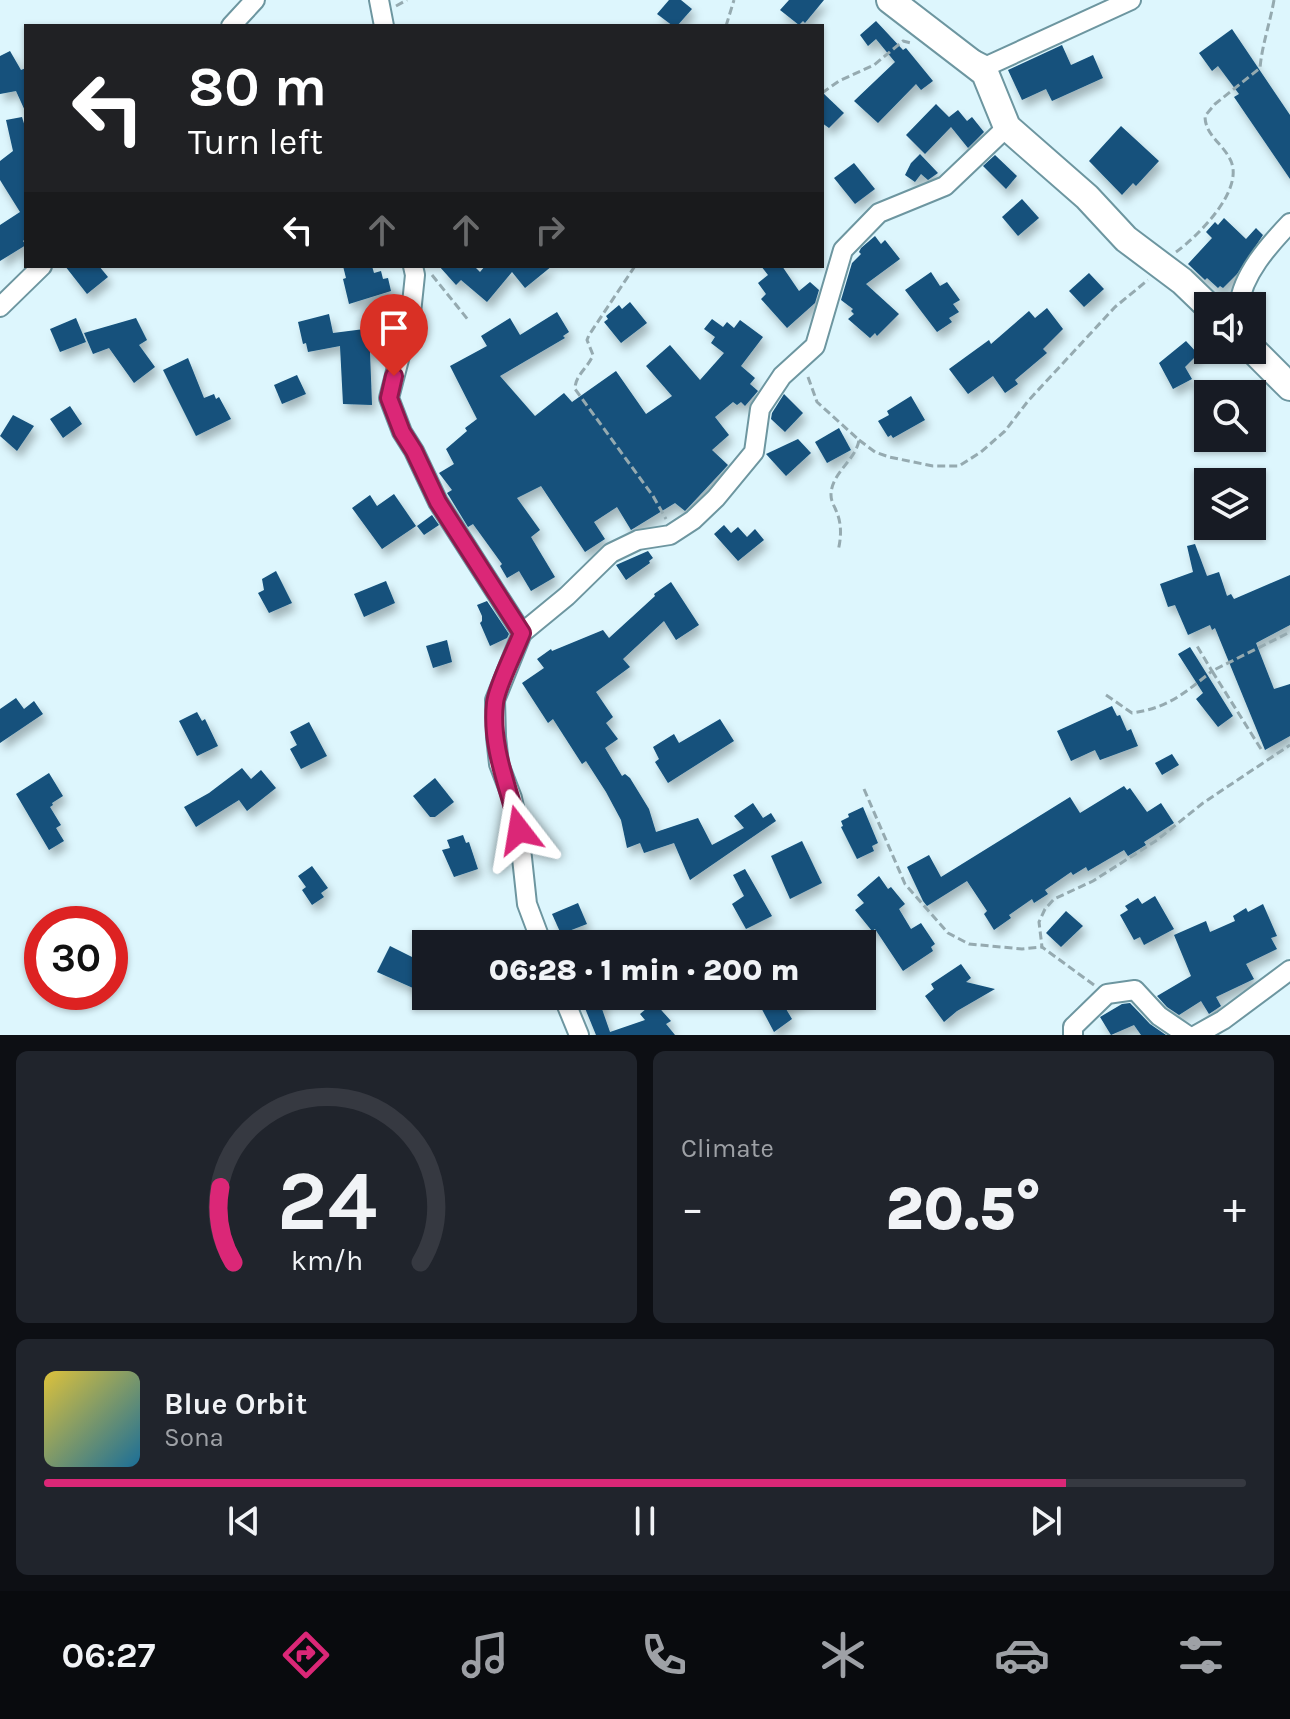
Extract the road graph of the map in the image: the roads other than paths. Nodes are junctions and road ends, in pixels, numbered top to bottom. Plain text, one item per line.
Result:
1 (255, 0) edge
2 (379, 0) edge
3 (890, 0) edge
4 (1131, 0) edge
5 (233, 24) edge
6 (384, 24) edge
7 (958, 51) junction
8 (1007, 127) junction
9 (1290, 223) edge
10 (40, 268) edge
11 (413, 268) edge
12 (1242, 292) edge
13 (1194, 294) edge
14 (0, 307) edge
15 (1266, 363) edge
16 (1290, 387) edge
17 (522, 633) junction
18 (537, 930) edge
19 (1290, 970) edge
20 (569, 1010) edge
21 (579, 1035) edge
22 (1073, 1035) edge
23 (1187, 1035) edge
24 (1196, 1035) edge

1 - 5 street
2 - 6 street
3 - 7 main road
4 - 7 street
7 - 8 main road
8 - 13 main road
8 - 17 street
9 - 12 street
10 - 14 street
11 - 17 street
15 - 16 main road
17 - 18 street
19 - 24 street
20 - 21 street
22 - 23 street

